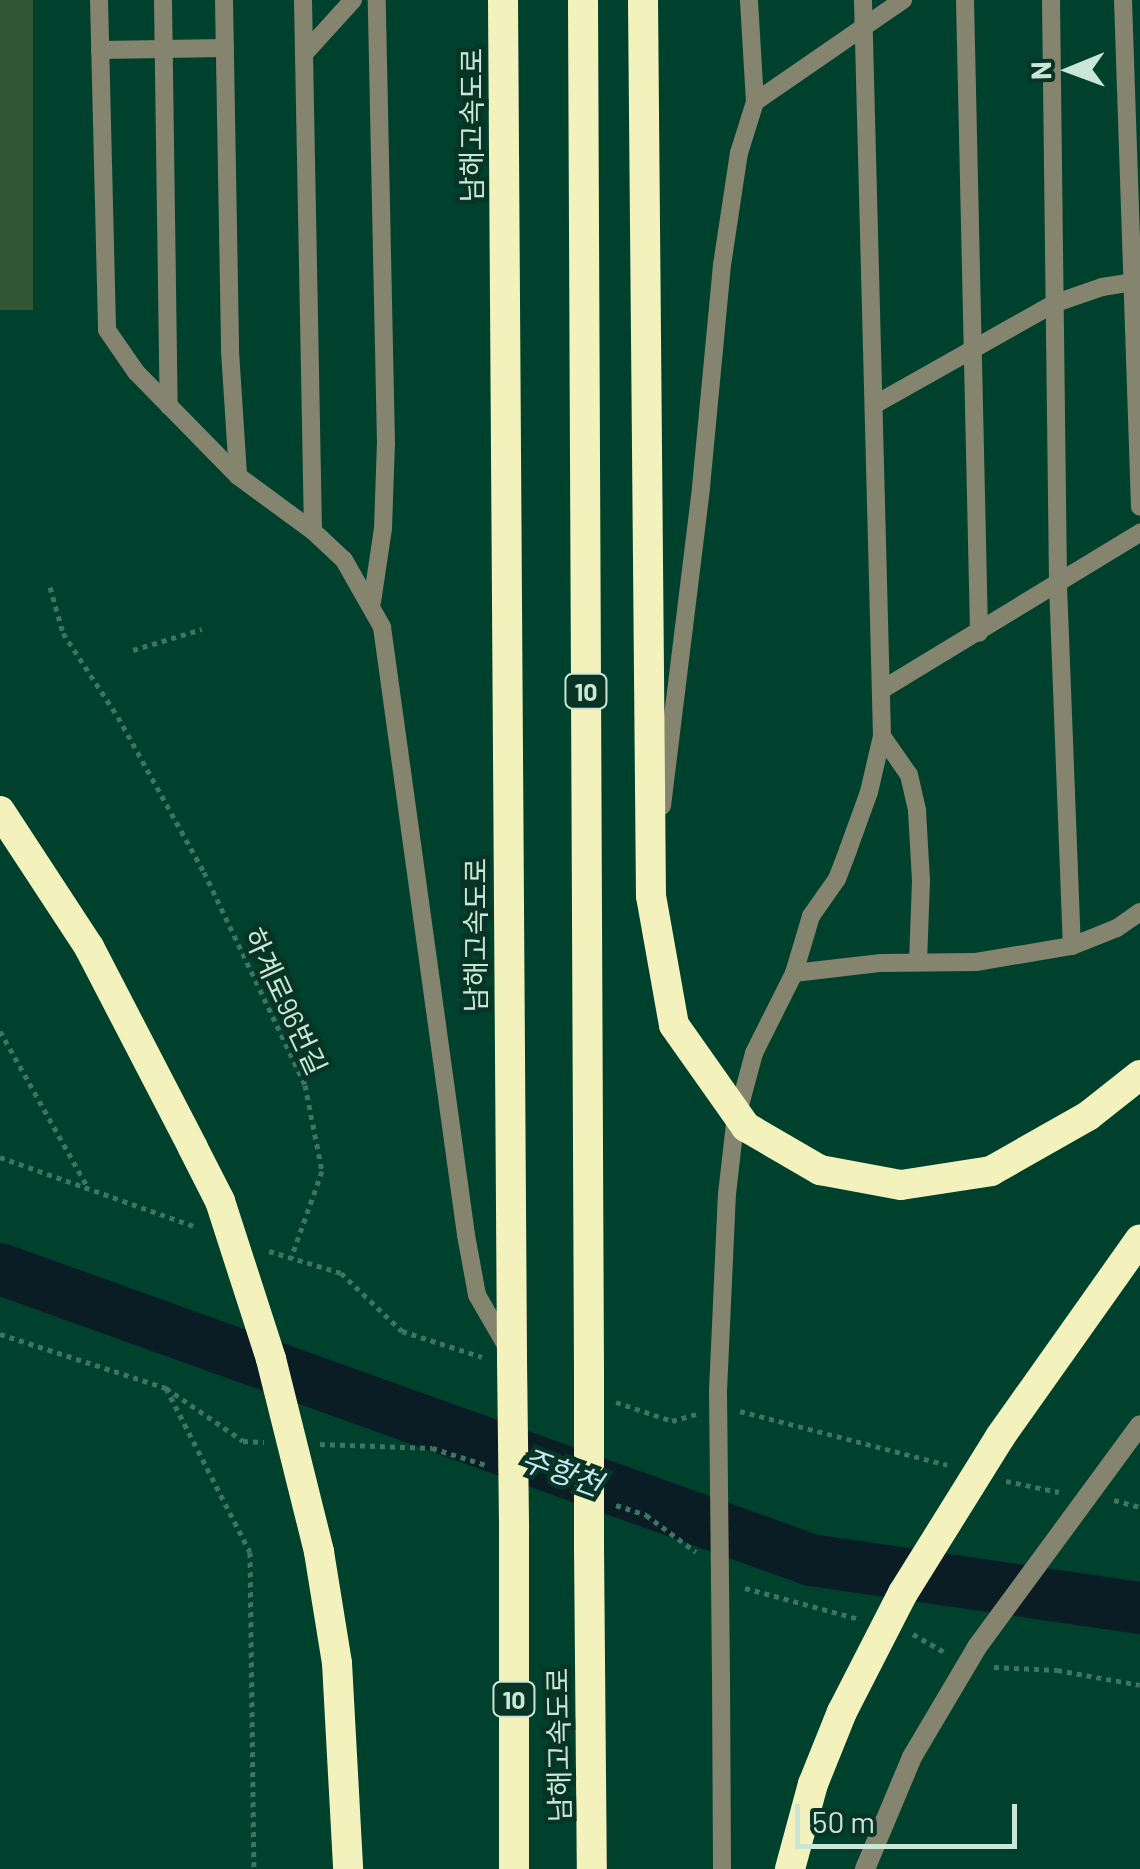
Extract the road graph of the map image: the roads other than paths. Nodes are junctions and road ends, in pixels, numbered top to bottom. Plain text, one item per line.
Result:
1 (99, 0) edge
2 (164, 0) edge
3 (224, 0) edge
4 (303, 0) edge
5 (353, 0) edge
6 (376, 0) edge
7 (503, 0) edge
8 (583, 0) edge
9 (643, 0) edge
10 (749, 0) edge
11 (863, 0) edge
12 (903, 0) edge
13 (965, 0) edge
14 (1051, 0) edge
15 (1123, 0) edge
16 (864, 26) junction
17 (164, 48) junction
18 (225, 48) junction
19 (100, 50) junction
20 (304, 54) junction
21 (754, 102) junction
22 (1136, 281) edge
23 (1052, 304) junction
24 (973, 349) junction
25 (874, 405) junction
26 (169, 406) junction
27 (238, 476) junction
28 (1140, 507) edge
29 (314, 531) junction
30 (1140, 533) edge
31 (1058, 585) junction
32 (372, 602) junction
33 (978, 634) junction
34 (883, 689) junction
35 (882, 736) junction
36 (0, 811) edge
37 (652, 896) junction
38 (1140, 912) edge
39 (1072, 946) junction
40 (918, 962) junction
41 (794, 973) junction
42 (1140, 1074) edge
43 (1140, 1239) edge
44 (511, 1356) junction
45 (1140, 1426) edge
46 (348, 1869) edge
47 (514, 1869) edge
48 (592, 1869) edge
49 (722, 1869) edge
50 (790, 1869) edge
51 (865, 1869) edge

1 - 19 lane
2 - 17 lane
3 - 18 lane
4 - 20 lane
5 - 20 lane
6 - 32 lane
7 - 44 highway, 남해고속도로 / 10
8 - 48 highway, 남해고속도로 / 10, bridge
9 - 37 highway
10 - 21 lane
11 - 16 lane
12 - 16 lane
13 - 24 lane
14 - 23 lane
15 - 22 lane
16 - 21 lane
16 - 25 lane
17 - 18 lane
17 - 19 lane
17 - 26 lane
18 - 27 lane
19 - 26 lane
20 - 29 lane
21 - 37 lane
22 - 23 lane
22 - 28 lane
23 - 24 lane
23 - 31 lane
24 - 25 lane
24 - 33 lane
25 - 34 lane
26 - 27 lane
27 - 29 lane
29 - 32 lane
30 - 31 lane
31 - 33 lane
31 - 39 lane
32 - 44 lane
33 - 34 lane
34 - 35 lane
35 - 40 lane
35 - 41 lane
36 - 46 highway, bridge
37 - 42 highway, bridge
38 - 39 lane
39 - 40 lane
40 - 41 lane
41 - 49 lane, bridge
43 - 50 highway, bridge
44 - 47 highway, 남해고속도로 / 10, bridge
45 - 51 street

